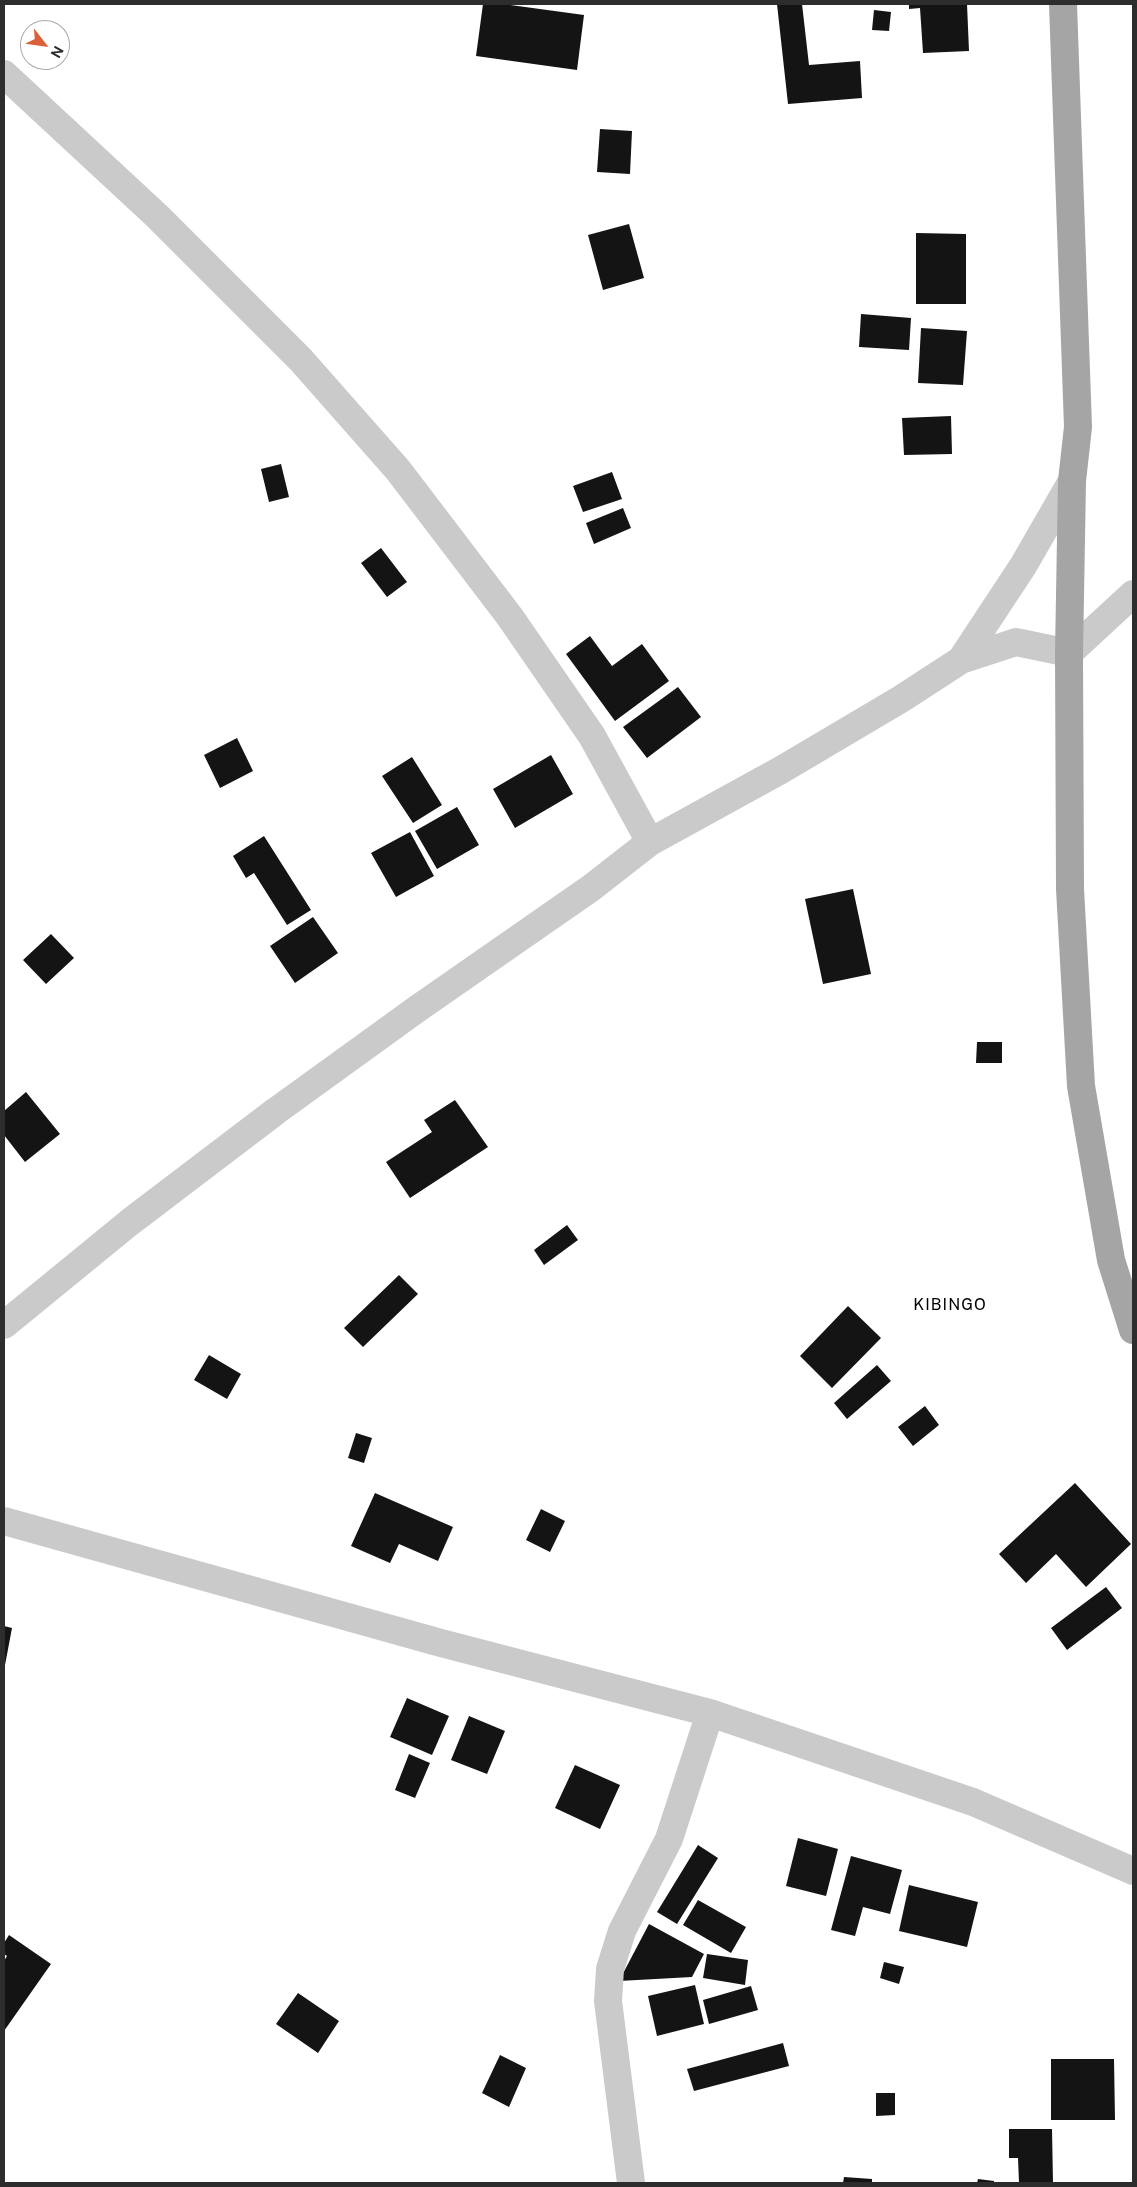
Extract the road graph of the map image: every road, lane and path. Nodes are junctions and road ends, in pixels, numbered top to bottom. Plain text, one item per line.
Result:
1 (1063, 4) edge
2 (4, 74) edge
3 (1072, 481) junction
4 (1133, 594) edge
5 (1069, 653) junction
6 (961, 660) junction
7 (650, 842) junction
8 (4, 1325) edge
9 (1133, 1330) edge
10 (4, 1521) edge
11 (710, 1713) junction
12 (1133, 1871) edge
13 (631, 2183) edge

1 - 3 main road
2 - 7 street
3 - 5 main road
3 - 6 street
4 - 5 street
5 - 6 street
5 - 9 main road
6 - 7 street
7 - 8 street
10 - 11 street
11 - 12 street
11 - 13 street

